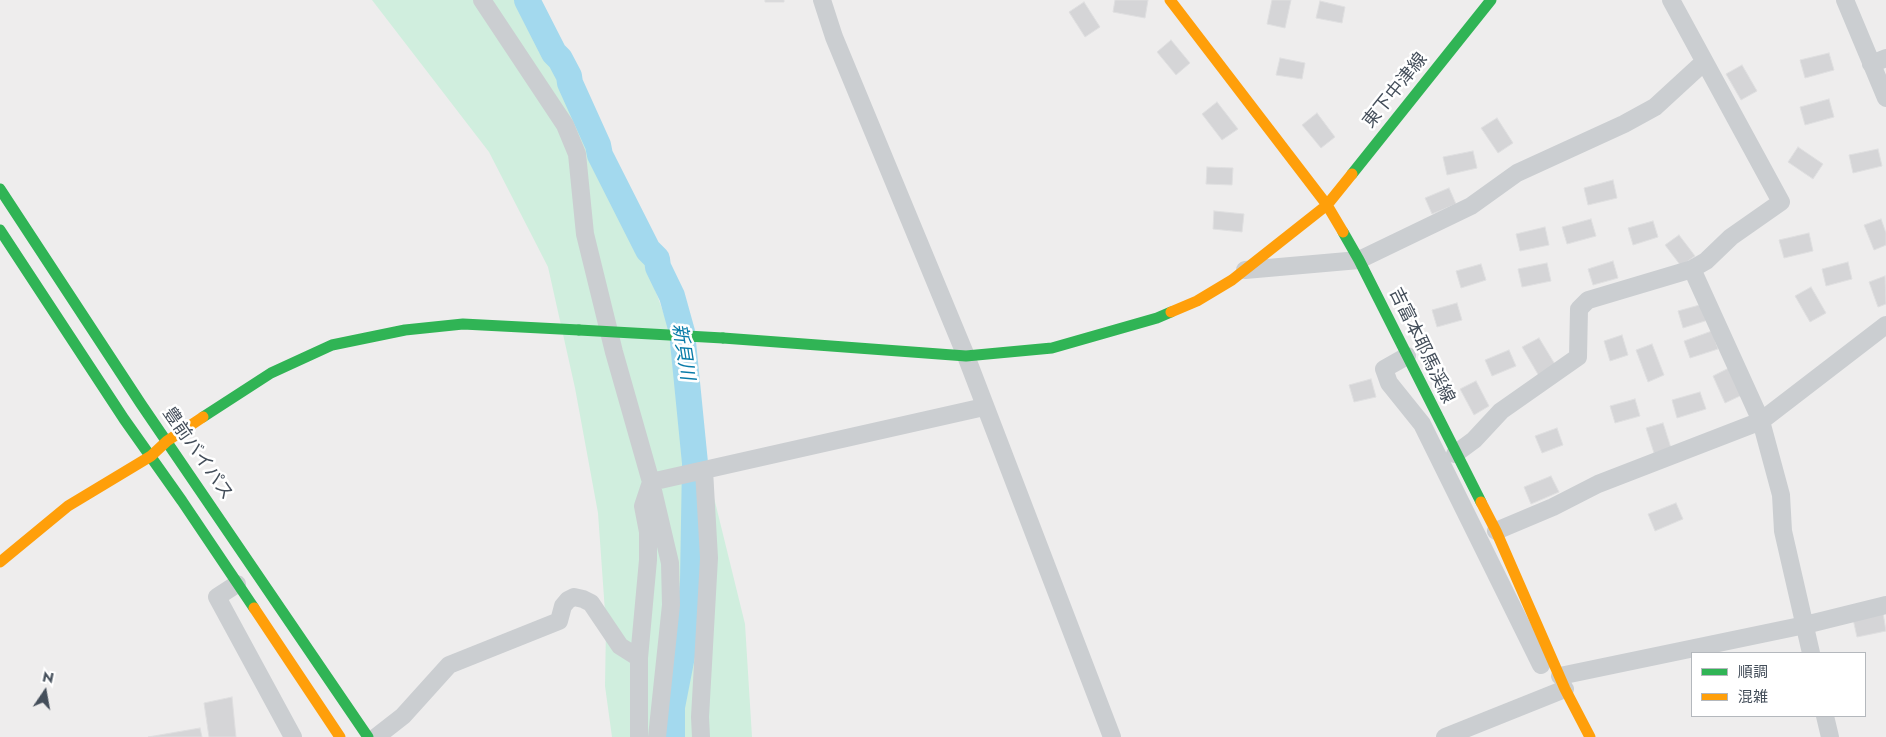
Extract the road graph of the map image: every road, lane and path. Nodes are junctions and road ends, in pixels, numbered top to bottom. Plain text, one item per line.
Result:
1 (482, 0) edge
2 (822, 0) edge
3 (1170, 0) edge
4 (1491, 0) edge
5 (1672, 0) edge
6 (1847, 0) edge
7 (1879, 61) edge
8 (1704, 62) junction
9 (1886, 98) edge
10 (0, 189) edge
11 (1327, 204) junction
12 (0, 230) edge
13 (1359, 260) junction
14 (1692, 269) junction
15 (1244, 270) junction
16 (1886, 325) edge
17 (966, 356) junction
18 (1407, 356) junction
19 (984, 407) junction
20 (1430, 420) junction
21 (1761, 421) junction
22 (168, 441) junction
23 (1455, 454) junction
24 (150, 456) junction
25 (704, 470) junction
26 (651, 482) junction
27 (1496, 531) junction
28 (0, 562) edge
29 (236, 584) junction
30 (1886, 605) edge
31 (1805, 625) junction
32 (1697, 652) edge
33 (1811, 652) edge
34 (1691, 653) edge
35 (639, 658) junction
36 (1560, 686) junction
37 (1825, 717) edge
38 (293, 737) edge
39 (340, 737) edge
40 (368, 737) edge
41 (376, 737) edge
42 (639, 737) edge
43 (657, 737) edge
44 (701, 737) edge
45 (1112, 737) edge
46 (1445, 737) edge
47 (1577, 737) edge
48 (1590, 737) edge
49 (1830, 737) edge

1 - 26 street
2 - 17 street
3 - 11 main road, 吉富本耶馬渓線
4 - 11 main road, 東下中津線
5 - 8 street
6 - 7 street
7 - 9 street
8 - 13 street
8 - 14 street
10 - 22 main road, 豊前バイパス
11 - 13 main road, 吉富本耶馬渓線
11 - 15 main road, 東下中津線
12 - 24 main road
13 - 15 street
13 - 18 main road, 吉富本耶馬渓線
14 - 21 street
14 - 23 street
15 - 17 main road, 東下中津線
16 - 21 street
17 - 19 street
17 - 22 main road, 東下中津線, bridge
18 - 20 main road, 吉富本耶馬渓線
18 - 20 street
19 - 25 street
19 - 45 street
20 - 23 main road, 吉富本耶馬渓線
20 - 36 street
21 - 27 street
21 - 31 street
22 - 24 main road, 東下中津線
22 - 40 main road, 豊前バイパス
23 - 27 main road, 吉富本耶馬渓線
24 - 28 main road, 東下中津線
24 - 29 main road
25 - 26 street
25 - 44 street
26 - 35 street
26 - 43 street
27 - 36 main road, 吉富本耶馬渓線
29 - 38 street
29 - 39 main road
30 - 31 street
31 - 32 street
31 - 33 street
34 - 36 street
35 - 41 street
35 - 42 street
36 - 46 street
36 - 47 street
36 - 48 main road, 吉富本耶馬渓線
37 - 49 street

